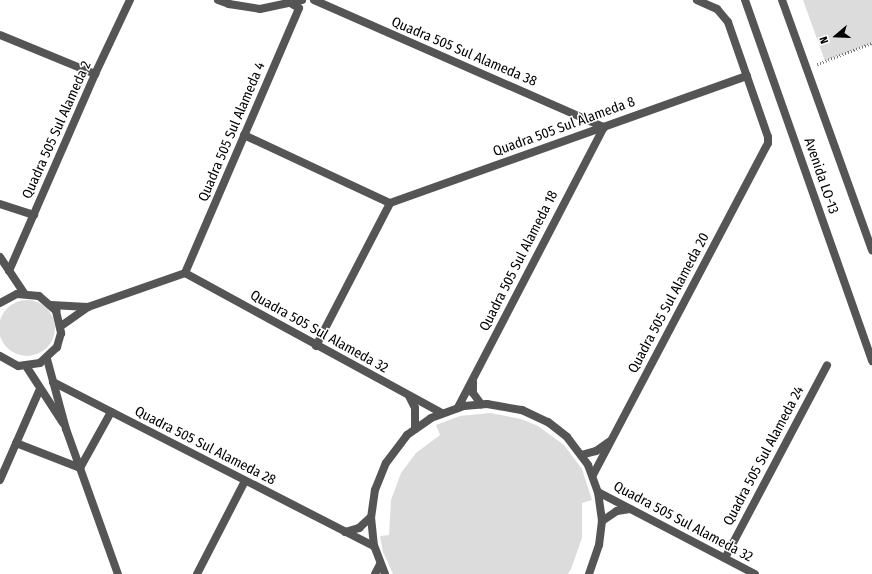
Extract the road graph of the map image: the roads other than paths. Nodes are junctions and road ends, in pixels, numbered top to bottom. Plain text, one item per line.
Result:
1 (130, 0) edge
2 (218, 0) edge
3 (302, 0) edge
4 (314, 0) edge
5 (697, 0) edge
6 (745, 0) edge
7 (782, 0) edge
8 (292, 4) junction
9 (0, 35) edge
10 (95, 74) junction
11 (747, 76) junction
12 (604, 127) junction
13 (244, 136) junction
14 (390, 203) junction
15 (0, 204) edge
16 (34, 215) junction
17 (872, 250) edge
18 (0, 257) edge
19 (9, 271) junction
20 (185, 273) junction
21 (24, 293) junction
22 (0, 303) edge
23 (51, 305) junction
24 (88, 307) junction
25 (61, 326) junction
26 (316, 346) junction
27 (0, 356) edge
28 (47, 359) junction
29 (872, 361) edge
30 (827, 365) dead end
31 (26, 366) junction
32 (473, 379) junction
33 (54, 382) junction
34 (40, 391) junction
35 (408, 395) junction
36 (481, 404) junction
37 (458, 408) junction
38 (111, 412) junction
39 (442, 413) junction
40 (66, 429) junction
41 (415, 429) junction
42 (611, 440) junction
43 (16, 443) junction
44 (582, 455) junction
45 (80, 468) junction
46 (593, 475) junction
47 (0, 480) edge
48 (245, 481) junction
49 (598, 492) junction
50 (630, 509) junction
51 (371, 517) junction
52 (602, 521) junction
53 (345, 532) junction
54 (374, 546) junction
55 (725, 558) junction
56 (380, 564) junction
57 (118, 574) edge
58 (197, 574) edge
59 (375, 574) edge
60 (385, 574) edge
61 (589, 574) edge
62 (756, 574) edge

1 - 10 street, Quadra 505 Sul Alameda 2
2 - 8 street
3 - 8 street
4 - 12 street, Quadra 505 Sul Alameda 38
5 - 11 street
6 - 29 street, Avenida LO-13
7 - 17 street, Avenida LO-13
8 - 13 street, Quadra 505 Sul Alameda 4
9 - 10 street
10 - 16 street, Quadra 505 Sul Alameda 2
11 - 12 street, Quadra 505 Sul Alameda 8
11 - 42 street, Quadra 505 Sul Alameda 20
12 - 14 street, Quadra 505 Sul Alameda 8
12 - 32 street, Quadra 505 Sul Alameda 18
13 - 14 street
13 - 20 street, Quadra 505 Sul Alameda 4
14 - 26 street
15 - 16 street
16 - 19 street, Quadra 505 Sul Alameda 2
18 - 19 street
19 - 21 street
20 - 24 street
20 - 26 street, Quadra 505 Sul Alameda 32
21 - 22 street
21 - 23 street
23 - 24 street
23 - 25 street
24 - 25 street
25 - 28 street
26 - 35 street, Quadra 505 Sul Alameda 32
27 - 31 street
28 - 31 street
28 - 33 street
30 - 55 street, Quadra 505 Sul Alameda 24
31 - 34 street
32 - 36 street
32 - 37 street, Quadra 505 Sul Alameda 18
33 - 38 street, Quadra 505 Sul Alameda 28
33 - 40 street
34 - 40 street
34 - 43 street
35 - 39 street, Quadra 505 Sul Alameda 32
35 - 41 street
36 - 37 street
36 - 44 street
37 - 39 street
38 - 45 street
38 - 48 street, Quadra 505 Sul Alameda 28
39 - 41 street
40 - 45 street
41 - 51 street
42 - 44 street
42 - 46 street, Quadra 505 Sul Alameda 20
43 - 45 street
43 - 47 street
44 - 46 street
45 - 57 street
46 - 49 street
48 - 53 street, Quadra 505 Sul Alameda 28
48 - 58 street
49 - 50 street, Quadra 505 Sul Alameda 32
49 - 52 street
50 - 52 street
50 - 55 street, Quadra 505 Sul Alameda 32
51 - 53 street
51 - 54 street
52 - 61 street
53 - 54 street, Quadra 505 Sul Alameda 28
54 - 56 street
55 - 62 street, Quadra 505 Sul Alameda 32
56 - 59 street
56 - 60 street

